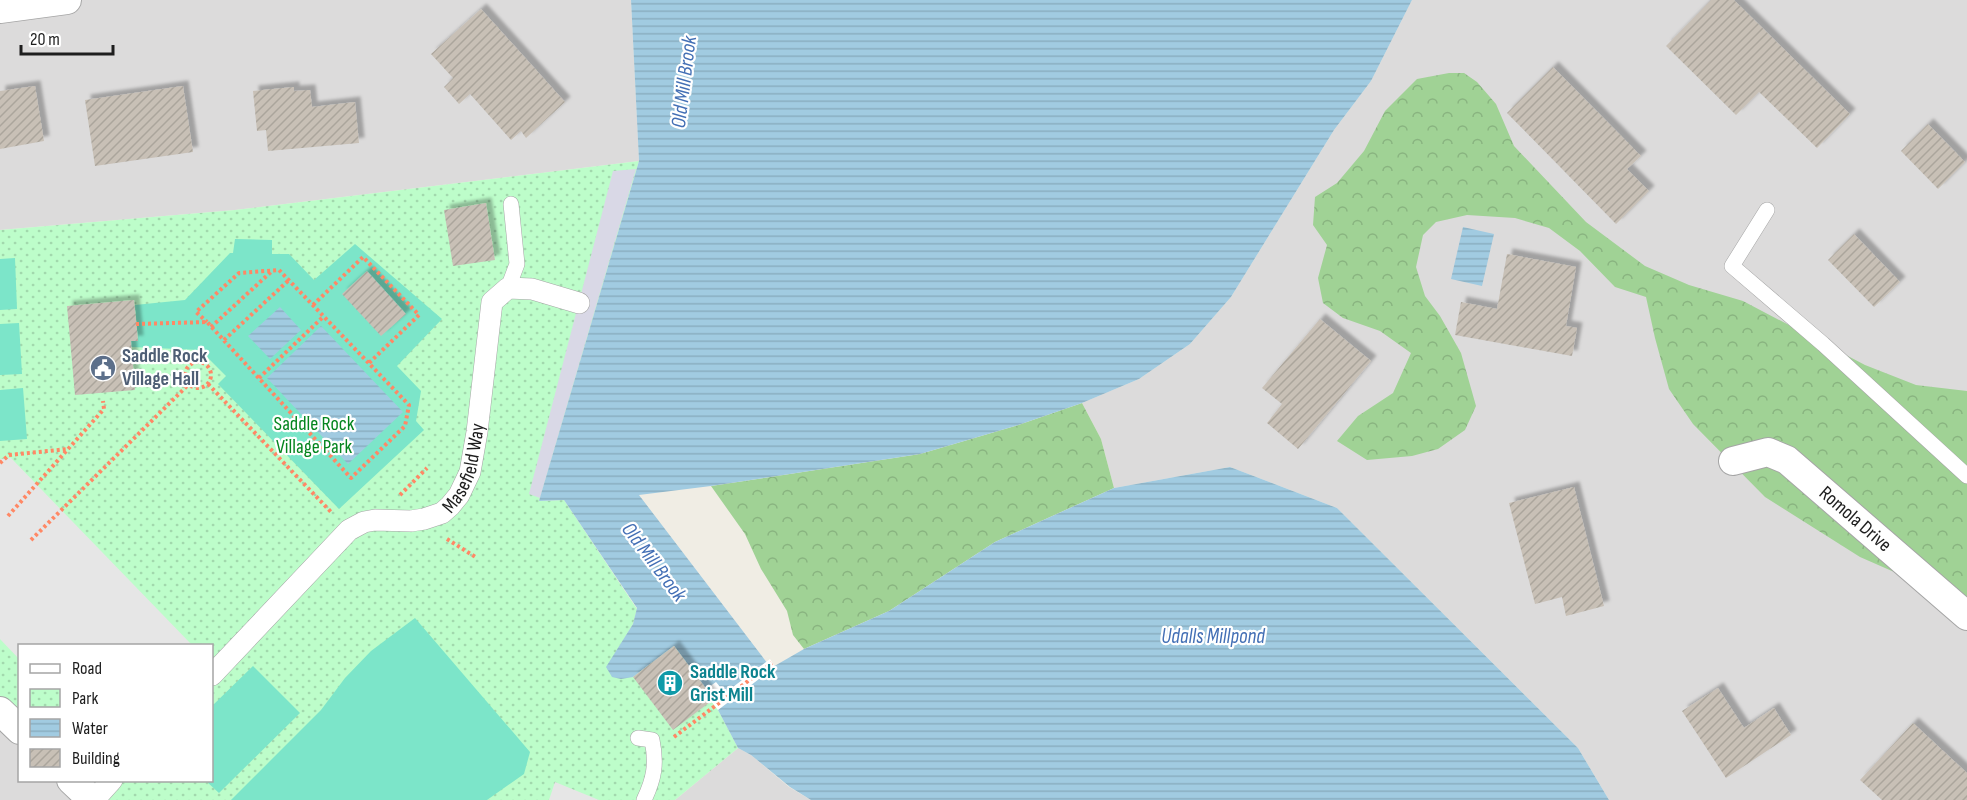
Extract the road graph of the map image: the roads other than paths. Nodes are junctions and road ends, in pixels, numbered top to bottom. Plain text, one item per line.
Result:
1 (67, 0) edge
2 (0, 9) edge
3 (511, 204) dead end
4 (1767, 210) dead end
5 (508, 288) junction
6 (579, 303) dead end
7 (1733, 461) dead end
8 (1967, 476) edge
9 (1967, 616) edge
10 (213, 674) edge
11 (0, 711) edge
12 (18, 728) edge
13 (638, 738) dead end
14 (73, 782) edge
15 (110, 782) edge
16 (93, 800) edge
17 (644, 800) edge

1 - 2 street
3 - 5 lane, Masefield Way
4 - 8 lane
5 - 6 street
5 - 10 street, Masefield Way
7 - 9 street, Romola Drive
11 - 12 street
13 - 17 lane
14 - 16 street
15 - 16 street

